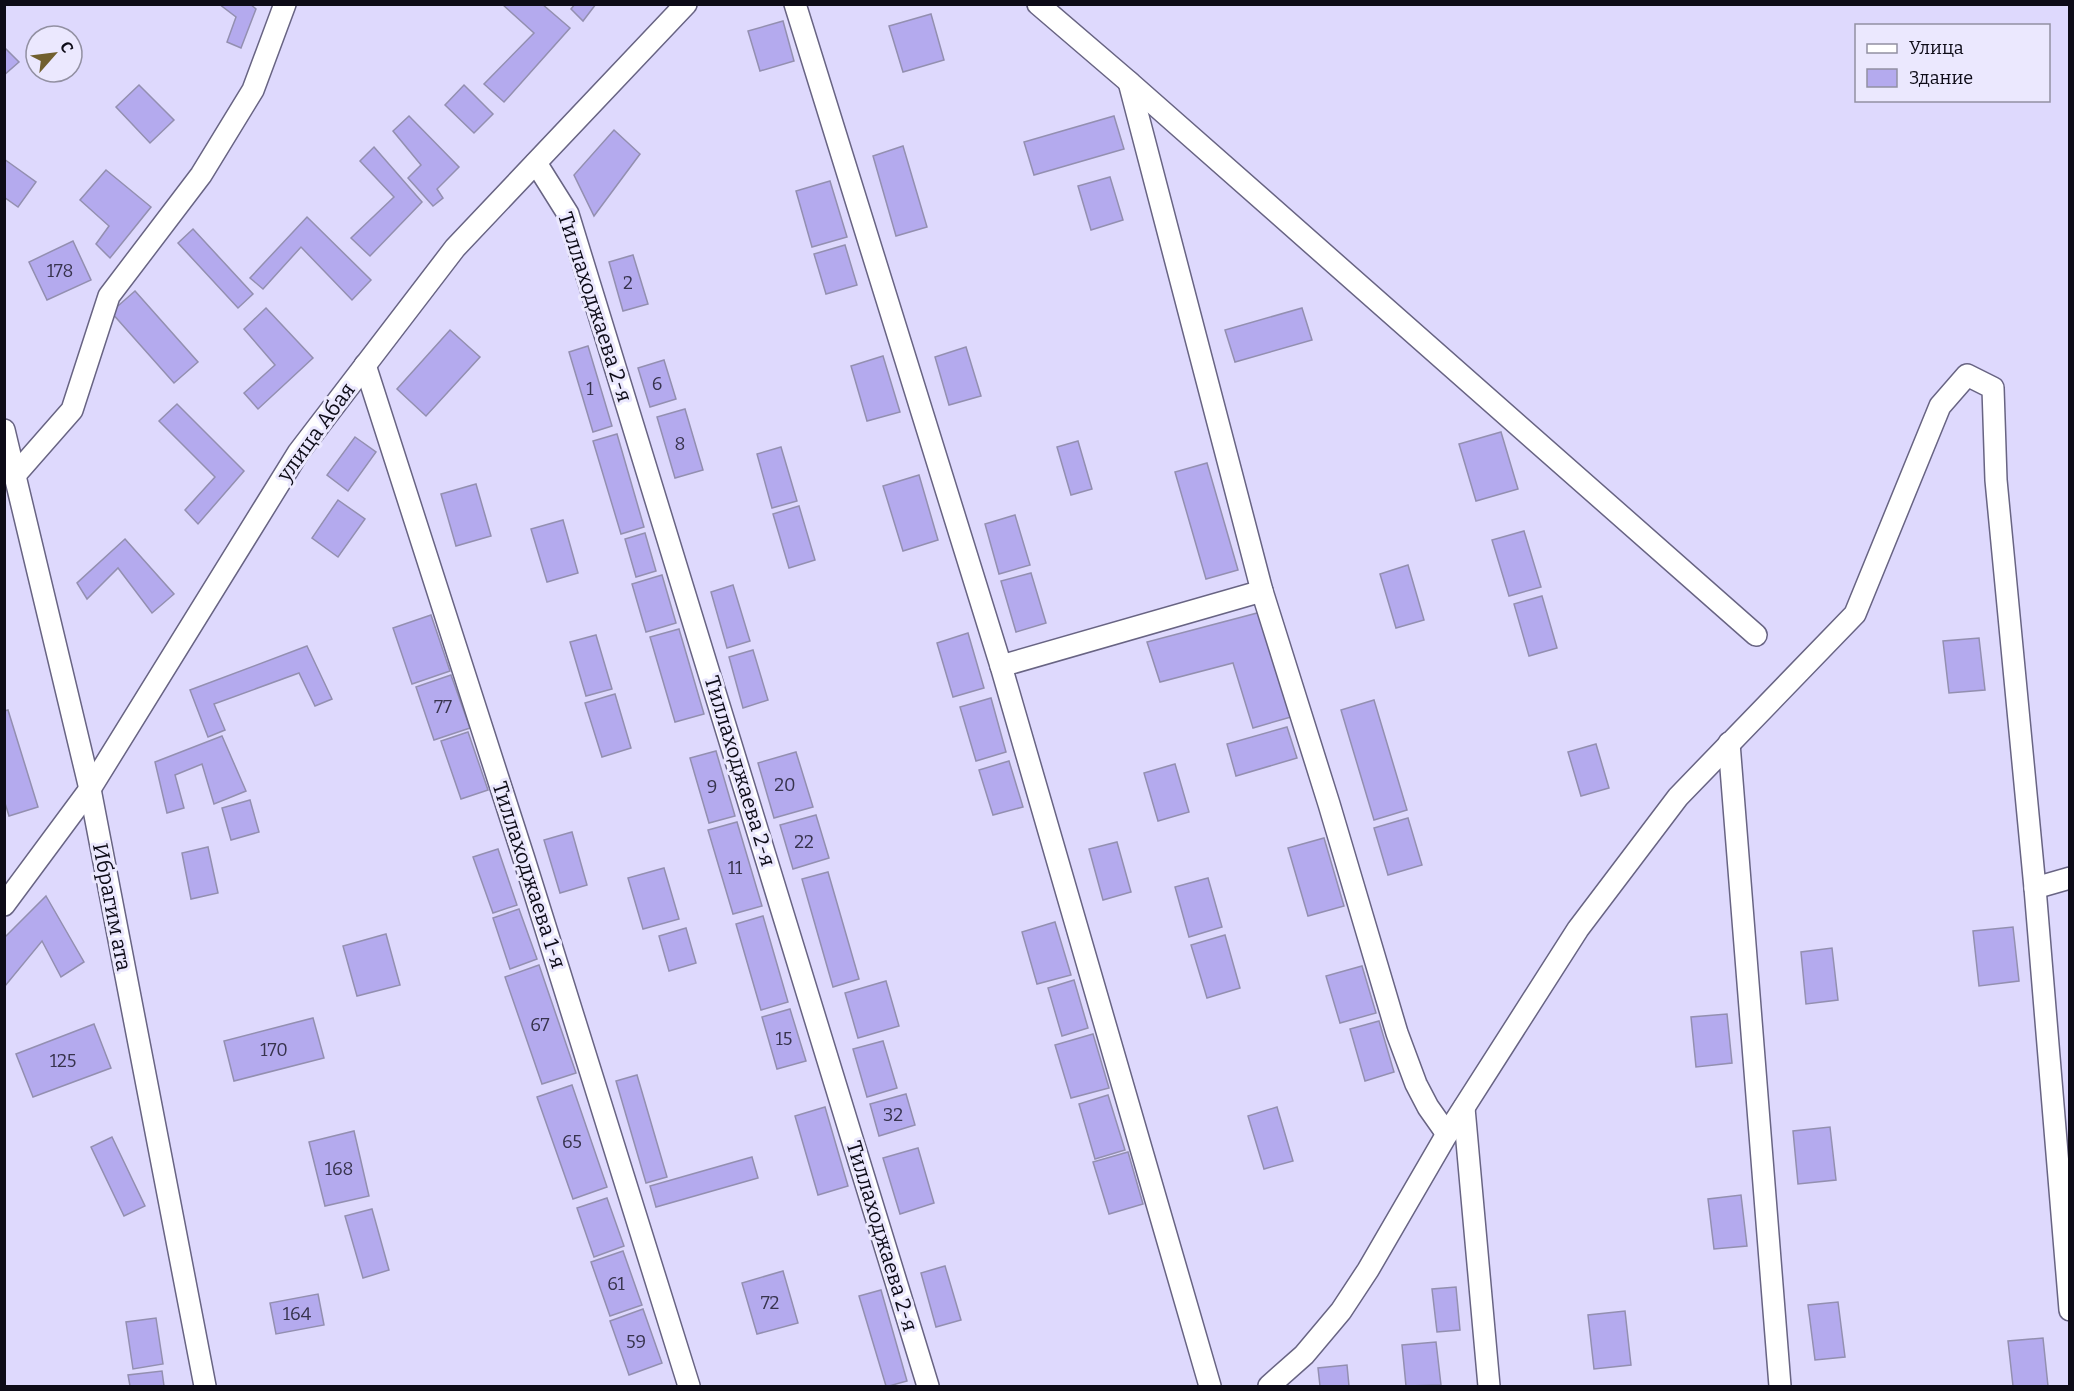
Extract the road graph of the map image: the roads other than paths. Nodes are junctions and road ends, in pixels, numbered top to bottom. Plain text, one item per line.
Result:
1 (285, 4) edge
2 (686, 4) edge
3 (795, 4) edge
4 (1038, 4) edge
5 (1129, 82) junction
6 (536, 163) junction
7 (365, 365) junction
8 (4, 430) edge
9 (15, 475) junction
10 (1262, 591) junction
11 (1756, 635) dead end
12 (1001, 666) junction
13 (1729, 743) junction
14 (90, 789) junction
15 (2070, 878) edge
16 (2035, 888) junction
17 (4, 905) edge
18 (1464, 1108) junction
19 (1448, 1134) junction
20 (2070, 1310) edge
21 (205, 1386) edge
22 (690, 1386) edge
23 (928, 1386) edge
24 (1210, 1386) edge
25 (1269, 1386) edge
26 (1489, 1386) edge
27 (1780, 1386) edge

1 - 9 street
2 - 6 street, улица Абая
3 - 12 street
4 - 5 street
5 - 10 street
5 - 11 street
6 - 7 street, улица Абая
6 - 23 street, Тиллаходжаева 2-я
7 - 14 street, улица Абая
7 - 22 street, Тиллаходжаева 1-я
8 - 9 street, Ибрагим ата
9 - 14 street, Ибрагим ата
10 - 12 street
10 - 19 street
12 - 24 street
13 - 16 street
13 - 18 street
13 - 27 street
14 - 17 street, улица Абая
14 - 21 street, Ибрагим ата
15 - 16 street
16 - 20 street
18 - 19 street
18 - 26 street
19 - 25 street

